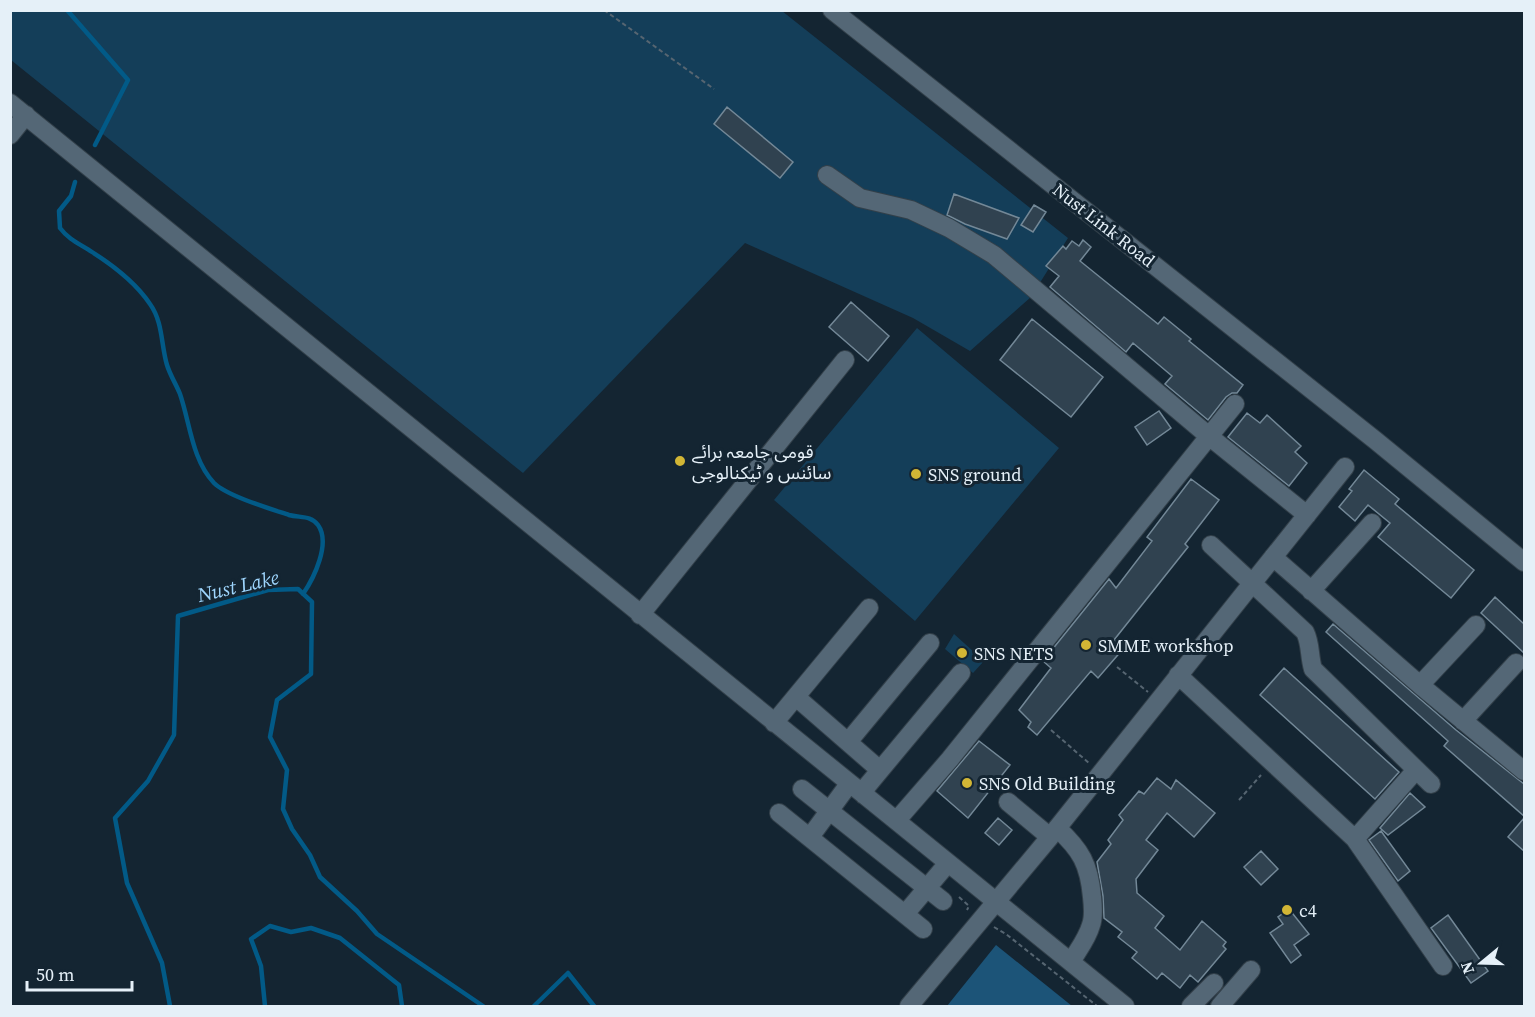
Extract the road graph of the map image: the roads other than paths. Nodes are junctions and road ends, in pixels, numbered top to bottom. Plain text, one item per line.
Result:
1 (832, 10) edge
2 (10, 102) edge
3 (26, 115) junction
4 (10, 135) edge
5 (827, 175) dead end
6 (845, 360) dead end
7 (1235, 404) dead end
8 (1210, 437) junction
9 (1345, 467) dead end
10 (1307, 515) junction
11 (1372, 523) dead end
12 (1211, 545) dead end
13 (1273, 557) junction
14 (1524, 562) edge
15 (1253, 582) junction
16 (1311, 591) junction
17 (869, 608) dead end
18 (640, 615) junction
19 (1476, 625) dead end
20 (930, 643) dead end
21 (1516, 663) dead end
22 (961, 674) dead end
23 (1178, 675) junction
24 (1420, 685) junction
25 (796, 697) junction
26 (1463, 721) junction
27 (774, 723) junction
28 (848, 742) junction
29 (880, 770) junction
30 (1416, 771) junction
31 (1524, 771) edge
32 (1431, 784) dead end
33 (802, 789) dead end
34 (856, 789) junction
35 (1008, 802) dead end
36 (829, 811) junction
37 (780, 813) dead end
38 (897, 820) junction
39 (1053, 832) junction
40 (810, 837) junction
41 (1355, 839) junction
42 (948, 863) junction
43 (932, 883) junction
44 (943, 901) dead end
45 (996, 901) junction
46 (905, 914) junction
47 (923, 928) dead end
48 (1071, 962) junction
49 (1443, 966) dead end
50 (1251, 970) dead end
51 (1214, 983) dead end
52 (909, 1006) edge
53 (1125, 1006) edge
54 (1191, 1006) edge
55 (1220, 1006) edge

1 - 14 street, Nust Link Road
2 - 3 street
3 - 4 street
3 - 18 street
5 - 8 street
6 - 18 street
7 - 8 street
8 - 10 street
8 - 38 street
9 - 10 street
10 - 13 street
11 - 16 street
12 - 15 street
13 - 15 street
13 - 16 street
15 - 23 street
15 - 30 street
16 - 24 street
17 - 25 street
18 - 27 street
19 - 24 street
20 - 28 street
21 - 26 street
22 - 29 street
23 - 39 street
23 - 41 street
24 - 26 street
25 - 27 street
25 - 28 street
26 - 31 street
27 - 34 street
28 - 29 street
29 - 34 street
30 - 32 street
30 - 41 street
33 - 36 street
34 - 36 street
34 - 38 street
35 - 39 street
36 - 40 street
36 - 43 street
37 - 40 street
38 - 42 street
39 - 45 street
39 - 48 street
40 - 46 street
41 - 49 street
42 - 43 street
42 - 45 street
43 - 44 street
43 - 46 street
45 - 48 street
45 - 52 street
46 - 47 street
48 - 53 street
50 - 55 street
51 - 54 street

